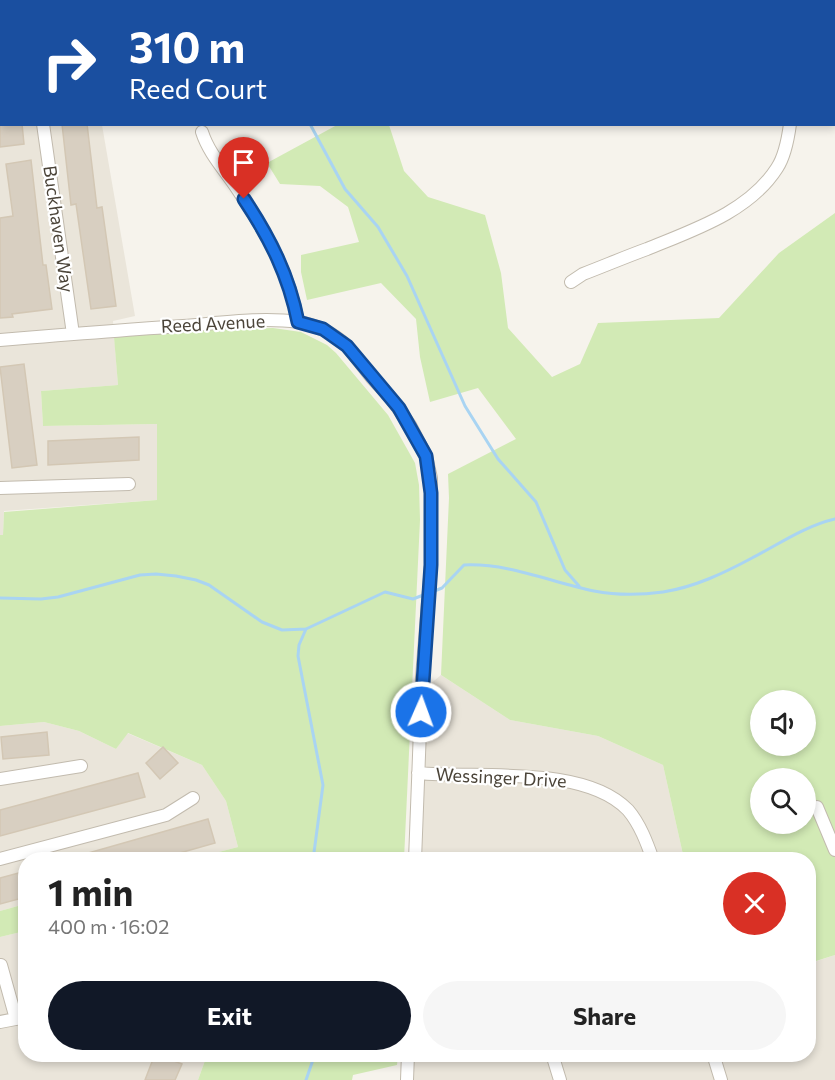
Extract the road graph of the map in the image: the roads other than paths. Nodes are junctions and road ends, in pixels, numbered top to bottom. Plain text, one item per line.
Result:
1 (43, 126) edge
2 (789, 126) edge
3 (202, 132) dead end
4 (571, 282) dead end
5 (298, 322) junction
6 (73, 334) junction
7 (0, 340) edge
8 (129, 484) dead end
9 (0, 488) edge
10 (81, 766) dead end
11 (418, 773) junction
12 (0, 779) edge
13 (193, 798) dead end
14 (817, 807) dead end
15 (835, 850) edge
16 (26, 852) edge
17 (415, 852) edge
18 (650, 852) edge
19 (18, 854) edge
20 (0, 859) edge
21 (1, 965) edge
22 (18, 1012) edge
23 (18, 1018) edge
24 (0, 1022) edge
25 (408, 1062) edge
26 (554, 1062) edge
27 (715, 1062) edge
28 (407, 1080) edge
29 (560, 1080) edge
30 (721, 1080) edge

1 - 6 street, Buckhaven Way
2 - 4 street
3 - 5 street
5 - 6 street, Reed Avenue
5 - 11 street, Reed Avenue
6 - 7 street, Reed Avenue
8 - 9 street
10 - 12 street
11 - 17 street, Reed Avenue
11 - 18 street, Wessinger Drive
13 - 16 street
14 - 15 street
19 - 20 street
21 - 22 street
23 - 24 street
25 - 28 street
26 - 29 street
27 - 30 street

